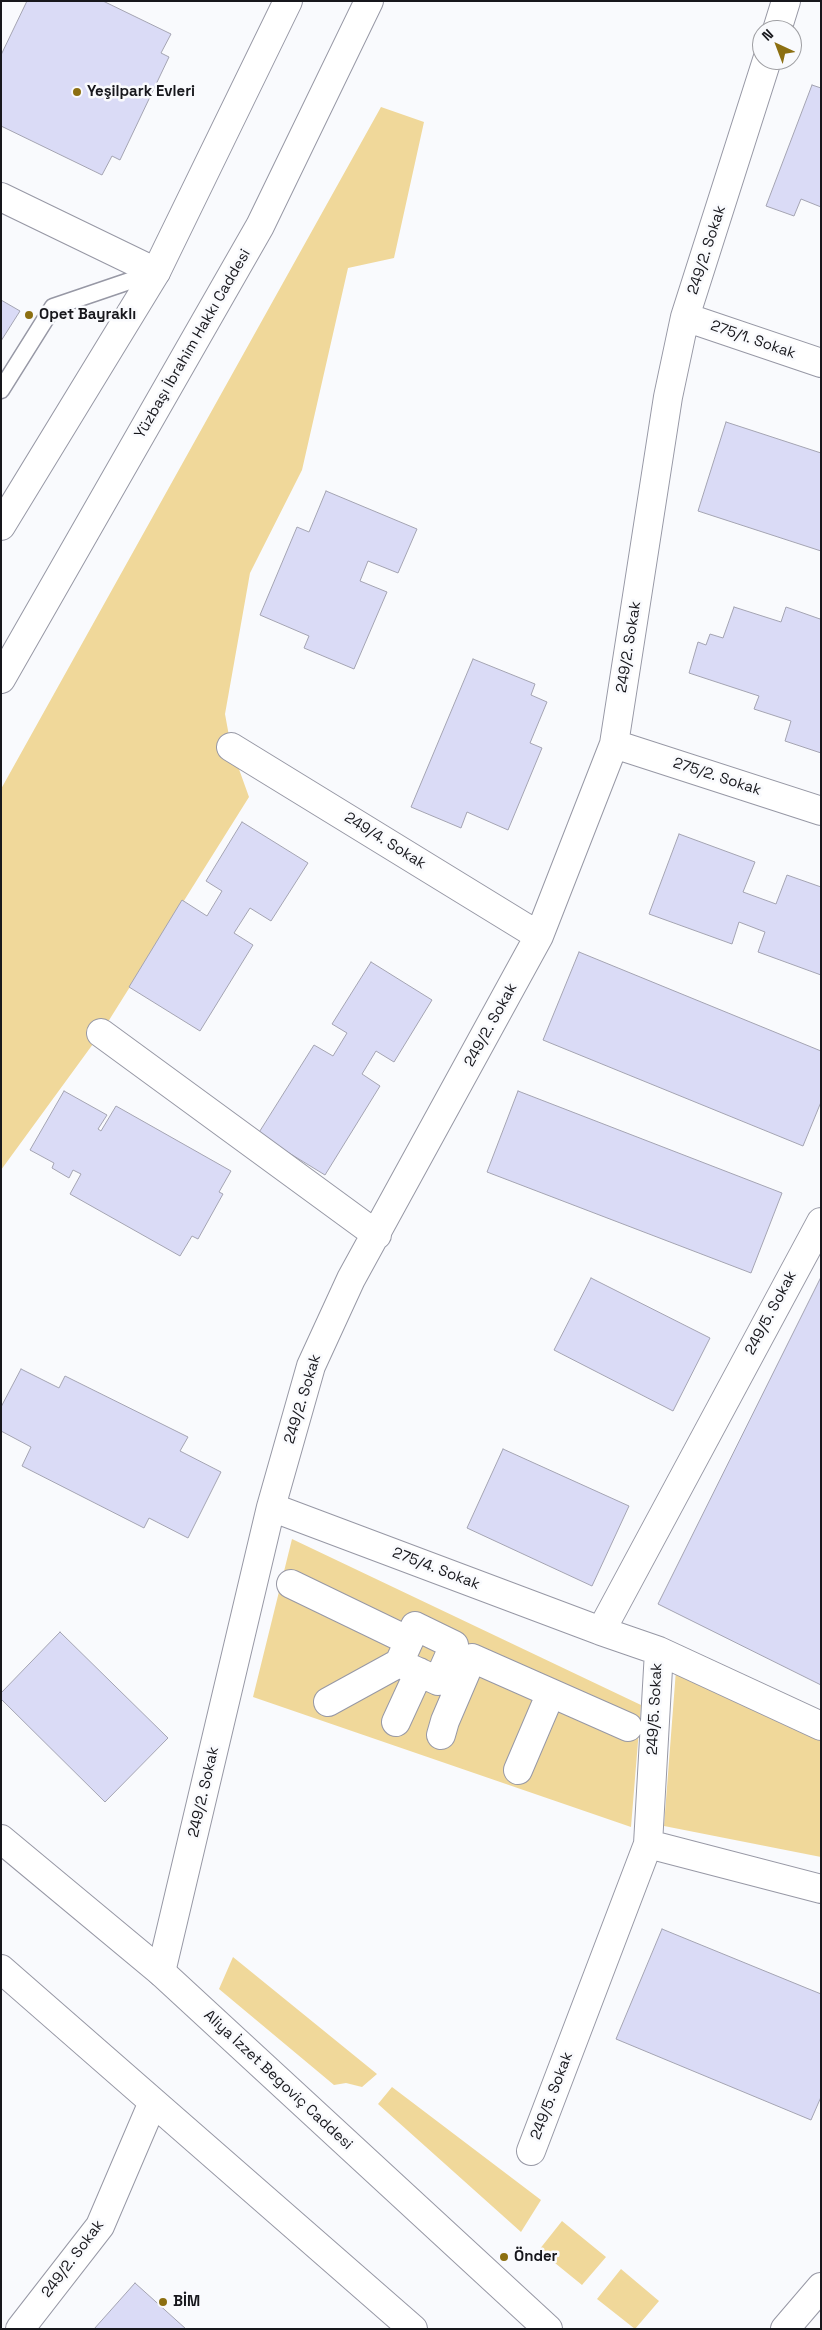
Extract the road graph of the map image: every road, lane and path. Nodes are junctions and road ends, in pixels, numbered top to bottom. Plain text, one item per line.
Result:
1 (288, 1) edge
2 (368, 1) edge
3 (786, 1) edge
4 (780, 20) edge
5 (764, 70) edge
6 (1, 197) edge
7 (156, 272) junction
8 (685, 317) junction
9 (821, 363) edge
10 (1, 390) edge
11 (1, 526) edge
12 (1, 679) edge
13 (614, 744) junction
14 (231, 747) dead end
15 (821, 811) edge
16 (539, 936) junction
17 (101, 1033) dead end
18 (821, 1222) edge
19 (377, 1235) junction
20 (272, 1507) junction
21 (291, 1584) dead end
22 (601, 1631) junction
23 (419, 1646) junction
24 (659, 1651) junction
25 (458, 1665) junction
26 (550, 1695) junction
27 (328, 1702) dead end
28 (396, 1722) dead end
29 (821, 1726) edge
30 (628, 1727) dead end
31 (441, 1735) dead end
32 (518, 1770) dead end
33 (1, 1839) edge
34 (648, 1844) junction
35 (821, 1889) edge
36 (1, 1969) edge
37 (161, 1972) junction
38 (154, 2102) junction
39 (531, 2151) dead end
40 (821, 2287) edge
41 (20, 2329) edge
42 (413, 2329) edge
43 (548, 2329) edge
44 (785, 2329) edge

1 - 7 street
2 - 12 street, Yüzbaşı İbrahim Hakkı Caddesi
3 - 4 street
5 - 8 street, 249/2. Sokak
6 - 7 street
7 - 10 lane
7 - 11 street
8 - 9 street, 275/1. Sokak
8 - 13 street, 249/2. Sokak
13 - 15 street, 275/2. Sokak
13 - 16 street, 249/2. Sokak
14 - 16 street, 249/4. Sokak
16 - 19 street, 249/2. Sokak
17 - 19 street
18 - 22 street, 249/5. Sokak
19 - 20 street, 249/2. Sokak
20 - 22 street, 275/4. Sokak
20 - 37 street, 249/2. Sokak
21 - 23 street
22 - 24 street, 249/5. Sokak
23 - 25 street
23 - 27 street
23 - 28 street
24 - 29 street
24 - 34 street, 249/5. Sokak
25 - 26 street
25 - 31 street
26 - 30 street
26 - 32 street
33 - 37 street, Aliya İzzet Begoviç Caddesi
34 - 35 street
34 - 39 street, 249/5. Sokak
36 - 38 street
37 - 43 street, Aliya İzzet Begoviç Caddesi
38 - 41 street, 249/2. Sokak
38 - 42 street
40 - 44 street

